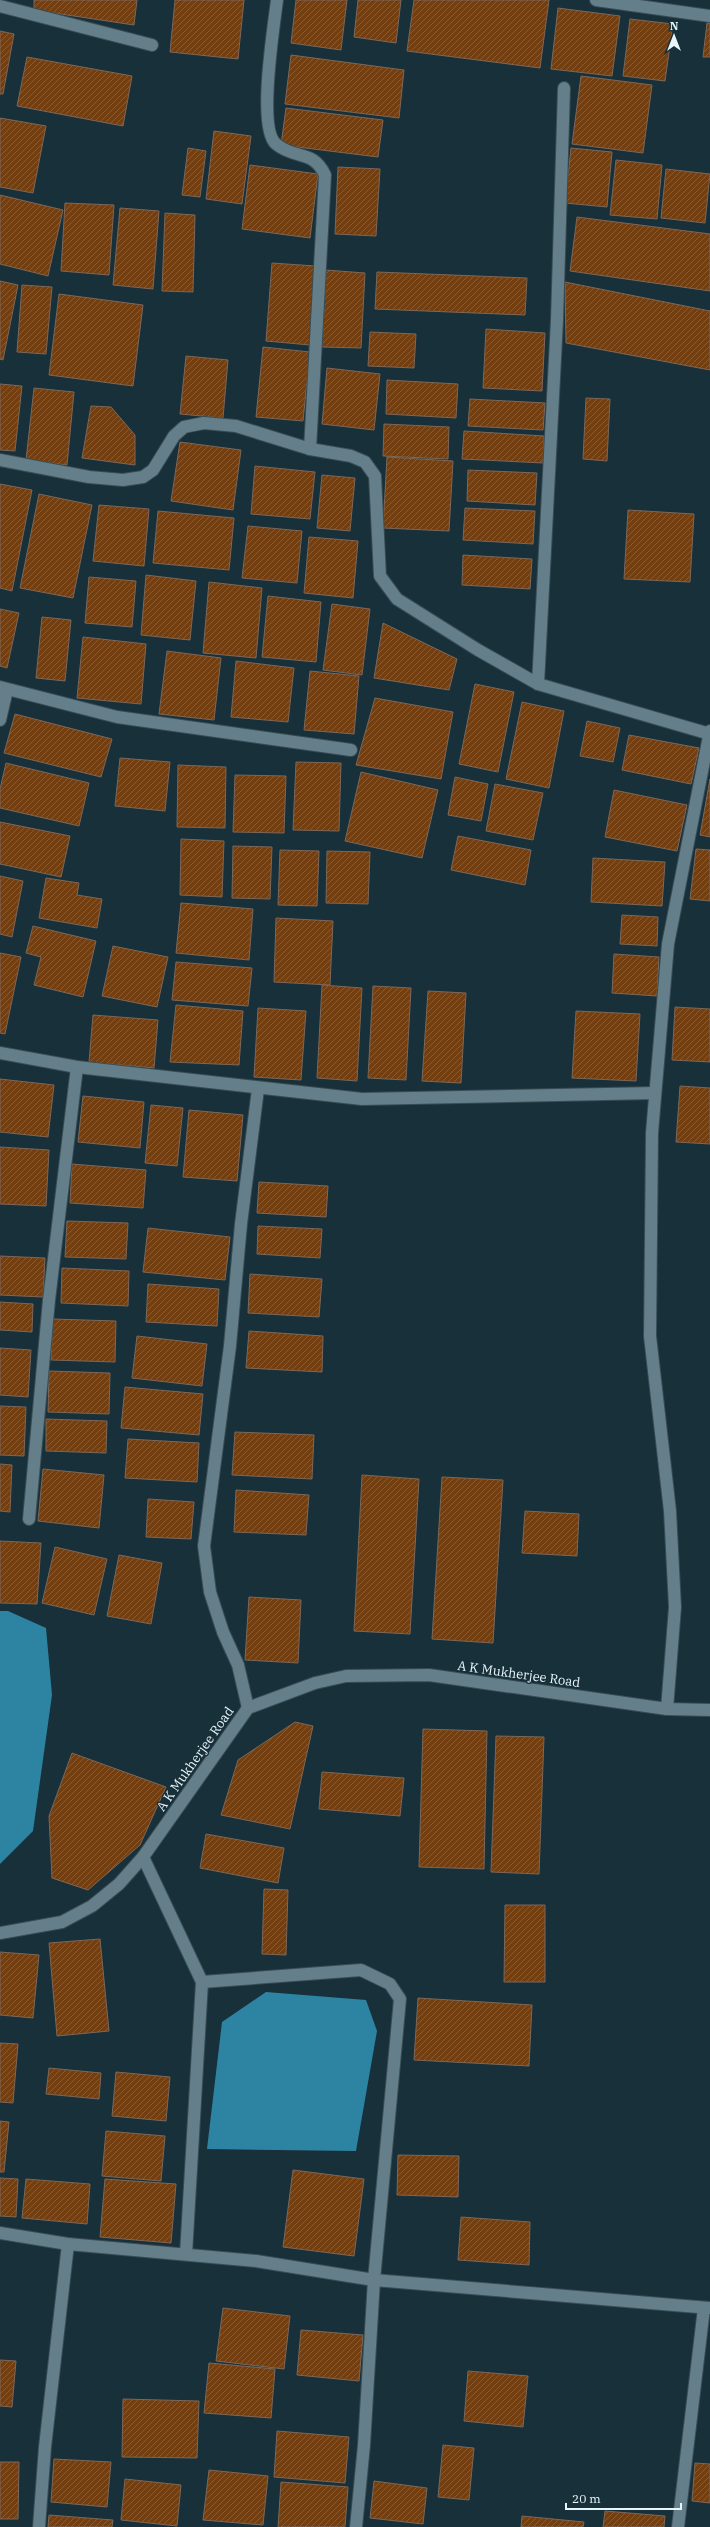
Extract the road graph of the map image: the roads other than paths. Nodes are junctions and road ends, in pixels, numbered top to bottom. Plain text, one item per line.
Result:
1 (278, 0) edge
2 (596, 0) edge
3 (18, 5) edge
4 (0, 6) edge
5 (710, 16) edge
6 (152, 45) dead end
7 (564, 88) dead end
8 (310, 449) junction
9 (0, 460) edge
10 (538, 684) junction
11 (4, 688) edge
12 (0, 720) edge
13 (710, 733) edge
14 (351, 750) dead end
15 (0, 1053) edge
16 (77, 1067) junction
17 (258, 1089) junction
18 (655, 1093) junction
19 (29, 1519) dead end
20 (248, 1708) junction
21 (667, 1709) junction
22 (710, 1710) edge
23 (143, 1857) junction
24 (0, 1933) edge
25 (202, 1982) junction
26 (0, 2233) edge
27 (68, 2244) junction
28 (186, 2254) junction
29 (374, 2280) junction
30 (707, 2308) edge
31 (39, 2527) edge
32 (356, 2527) edge
33 (678, 2527) edge

1 - 8 street
2 - 5 street
3 - 4 street
3 - 6 street
7 - 10 street
8 - 9 street
8 - 10 street
10 - 13 street
11 - 12 street
11 - 14 street
13 - 18 street
15 - 16 street
16 - 17 street
16 - 19 street
17 - 18 street
17 - 20 street
18 - 21 street
20 - 21 street, A K Mukherjee Road
20 - 23 street, A K Mukherjee Road
21 - 22 street, A K Mukherjee Road
23 - 24 street, A K Mukherjee Road
23 - 25 street
25 - 28 street
25 - 29 street
26 - 27 street
27 - 28 street
27 - 31 street
28 - 29 street
29 - 30 street
29 - 32 street
30 - 33 street

